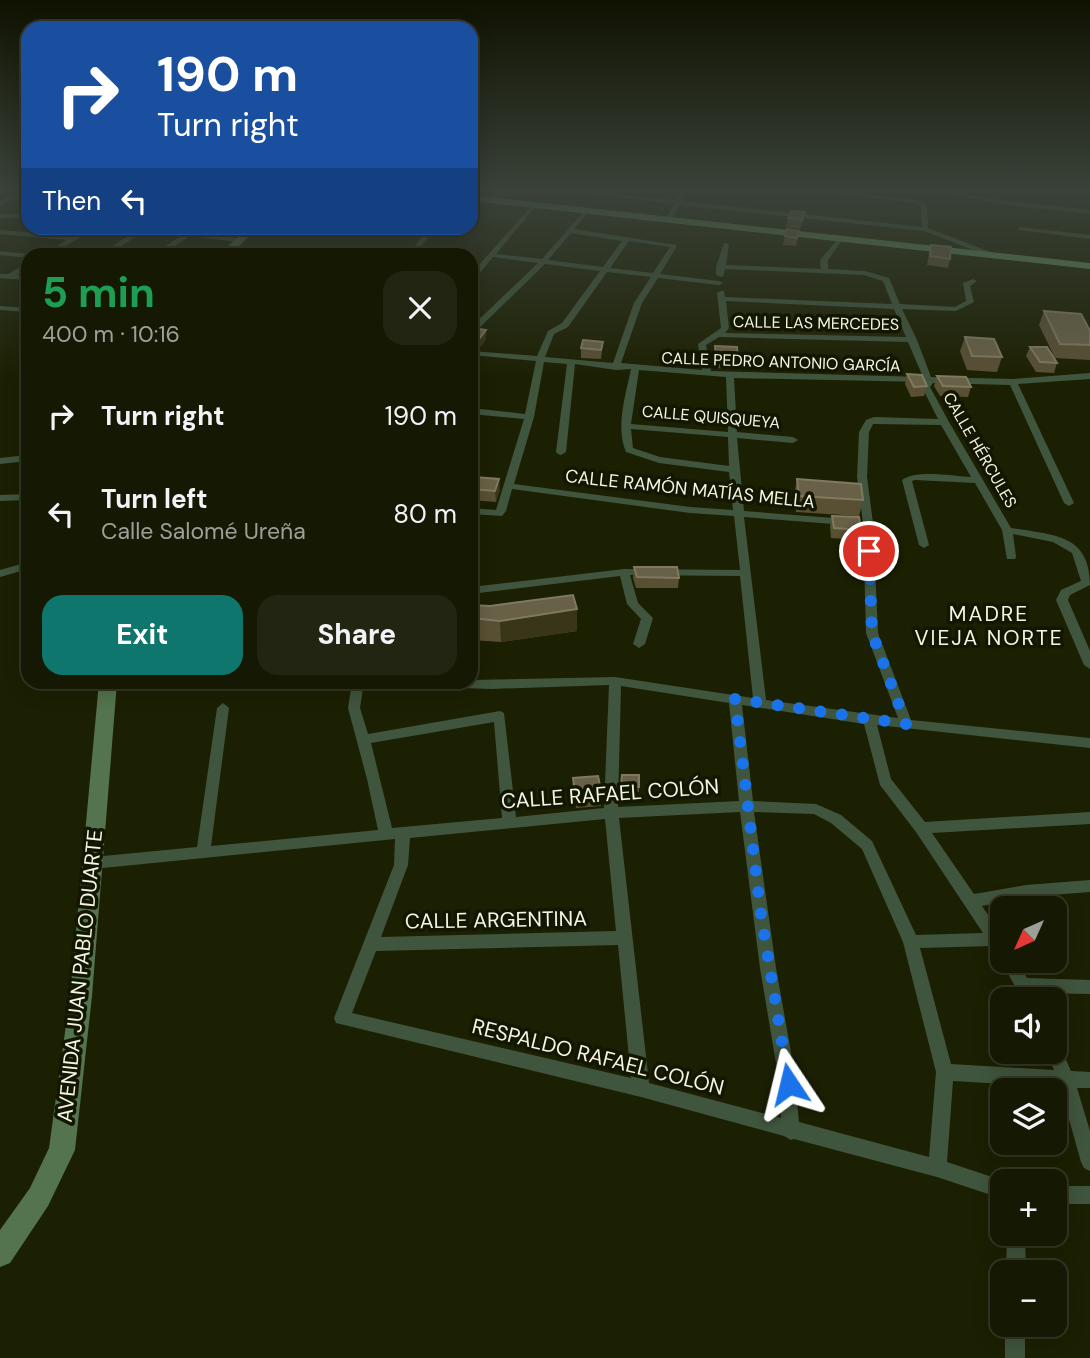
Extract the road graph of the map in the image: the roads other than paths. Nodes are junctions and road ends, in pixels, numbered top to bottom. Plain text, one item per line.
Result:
1 (3, 253) edge
2 (551, 253) edge
3 (616, 253) edge
4 (668, 253) edge
5 (724, 253) edge
6 (829, 253) edge
7 (978, 253) edge
8 (990, 253) edge
9 (21, 255) edge
10 (490, 255) joint
11 (994, 255) junction
12 (543, 262) junction
13 (1090, 266) edge
14 (720, 267) junction
15 (21, 269) edge
16 (605, 269) junction
17 (478, 270) edge
18 (825, 272) junction
19 (0, 276) edge
20 (10, 276) junction
21 (656, 276) junction
22 (21, 277) edge
23 (973, 281) dead end
24 (719, 283) junction
25 (723, 299) junction
26 (899, 306) junction
27 (0, 308) edge
28 (21, 310) edge
29 (478, 324) edge
30 (717, 335) junction
31 (914, 340) junction
32 (478, 354) edge
33 (540, 360) junction
34 (571, 363) junction
35 (616, 367) junction
36 (635, 369) junction
37 (707, 374) junction
38 (730, 375) junction
39 (1089, 379) edge
40 (929, 382) junction
41 (1013, 382) junction
42 (478, 412) edge
43 (529, 417) junction
44 (944, 422) junction
45 (627, 426) junction
46 (734, 436) junction
47 (793, 440) dead end
48 (561, 452) dead end
49 (21, 459) edge
50 (0, 461) edge
51 (734, 470) junction
52 (976, 480) junction
53 (509, 486) junction
54 (21, 497) edge
55 (0, 498) edge
56 (1069, 503) dead end
57 (478, 513) edge
58 (738, 514) junction
59 (868, 523) junction
60 (1007, 530) junction
61 (924, 545) dead end
62 (1011, 557) dead end
63 (21, 567) edge
64 (624, 572) junction
65 (746, 573) junction
66 (0, 574) edge
67 (478, 592) edge
68 (639, 644) dead end
69 (1090, 665) edge
70 (615, 681) junction
71 (478, 685) edge
72 (107, 689) edge
73 (357, 689) edge
74 (735, 699) junction
75 (760, 703) junction
76 (222, 708) dead end
77 (869, 720) junction
78 (906, 724) junction
79 (363, 740) junction
80 (1090, 743) edge
81 (746, 806) junction
82 (611, 813) junction
83 (1090, 818) edge
84 (509, 822) junction
85 (921, 828) junction
86 (403, 832) junction
87 (386, 834) junction
88 (203, 852) junction
89 (93, 863) junction
90 (1090, 886) edge
91 (972, 901) junction
92 (990, 930) edge
93 (624, 938) junction
94 (911, 942) junction
95 (369, 944) junction
96 (990, 944) edge
97 (1090, 987) edge
98 (1067, 989) edge
99 (1060, 1064) edge
100 (944, 1072) junction
101 (1066, 1078) joint
102 (1067, 1078) edge
103 (1090, 1080) edge
104 (1067, 1082) edge
105 (641, 1089) junction
106 (791, 1130) junction
107 (1090, 1162) edge
108 (937, 1168) junction
109 (990, 1186) edge
110 (1067, 1195) edge
111 (1090, 1195) edge
112 (0, 1253) edge
113 (1015, 1337) edge
114 (1015, 1358) edge

1 - 9 street
2 - 12 street
3 - 16 street
4 - 21 street
5 - 14 street
6 - 18 street
7 - 11 main road
8 - 11 street
10 - 12 street
10 - 17 street
11 - 13 main road
12 - 16 street
12 - 29 street
14 - 18 street
14 - 24 street
15 - 20 street
16 - 21 street
16 - 33 street
18 - 26 street, CALLE HÉRCULES
19 - 20 street
20 - 22 street
21 - 24 street
21 - 35 street
23 - 26 street
24 - 25 street
25 - 26 street
25 - 30 street
26 - 31 street, CALLE HÉRCULES
27 - 28 street
30 - 31 street, CALLE LAS MERCEDES
30 - 37 street
31 - 40 street, CALLE HÉRCULES
32 - 33 street, CALLE PEDRO ANTONIO GARCÍA
33 - 34 street, CALLE PEDRO ANTONIO GARCÍA
33 - 43 street
34 - 35 street, CALLE PEDRO ANTONIO GARCÍA
34 - 48 street
35 - 36 street, CALLE PEDRO ANTONIO GARCÍA
36 - 37 street, CALLE PEDRO ANTONIO GARCÍA
36 - 45 street
37 - 38 street, CALLE PEDRO ANTONIO GARCÍA
38 - 40 street, CALLE PEDRO ANTONIO GARCÍA
38 - 46 street
39 - 41 street, CALLE PEDRO ANTONIO GARCÍA
40 - 41 street, CALLE PEDRO ANTONIO GARCÍA
40 - 44 street, CALLE HÉRCULES
41 - 56 street
42 - 43 street
43 - 53 street
44 - 52 street, CALLE HÉRCULES
44 - 59 street
45 - 46 street, CALLE QUISQUEYA
45 - 51 street
46 - 47 street, CALLE QUISQUEYA
46 - 51 street
49 - 50 street
51 - 58 street
52 - 60 street, CALLE HÉRCULES
52 - 61 street
53 - 57 street
53 - 58 street, CALLE RAMÓN MATÍAS MELLA
54 - 55 street
58 - 59 street, CALLE RAMÓN MATÍAS MELLA
58 - 65 street
59 - 78 street
60 - 62 street, CALLE HÉRCULES
60 - 69 street
63 - 66 street
64 - 65 street
64 - 67 street
64 - 68 street
65 - 75 street
70 - 71 street
70 - 74 street
70 - 82 street
72 - 89 main road, AVENIDA JUAN PABLO DUARTE
73 - 79 street
74 - 75 street
74 - 81 street
75 - 77 street
76 - 88 street
77 - 78 street
77 - 85 street
78 - 80 street
79 - 84 street
79 - 87 street
81 - 82 street, CALLE RAFAEL COLÓN
81 - 94 street, CALLE RAFAEL COLÓN
81 - 106 street
82 - 84 street, CALLE RAFAEL COLÓN
82 - 93 street
83 - 85 street
84 - 86 street, CALLE RAFAEL COLÓN
85 - 91 street
86 - 87 street, CALLE RAFAEL COLÓN
86 - 95 street
87 - 88 street, CALLE RAFAEL COLÓN
88 - 89 street, CALLE RAFAEL COLÓN
89 - 112 main road, AVENIDA JUAN PABLO DUARTE
90 - 91 street
91 - 92 street
93 - 95 street, CALLE ARGENTINA
93 - 105 street
94 - 96 street
94 - 100 street, CALLE RAFAEL COLÓN
95 - 105 street, RESPALDO RAFAEL COLÓN
97 - 98 street
99 - 101 street
100 - 101 street
100 - 108 street, CALLE RAFAEL COLÓN
102 - 103 street
104 - 107 street
105 - 106 street, RESPALDO RAFAEL COLÓN
106 - 108 street, RESPALDO RAFAEL COLÓN
108 - 109 street, RESPALDO RAFAEL COLÓN
110 - 111 street
113 - 114 street

